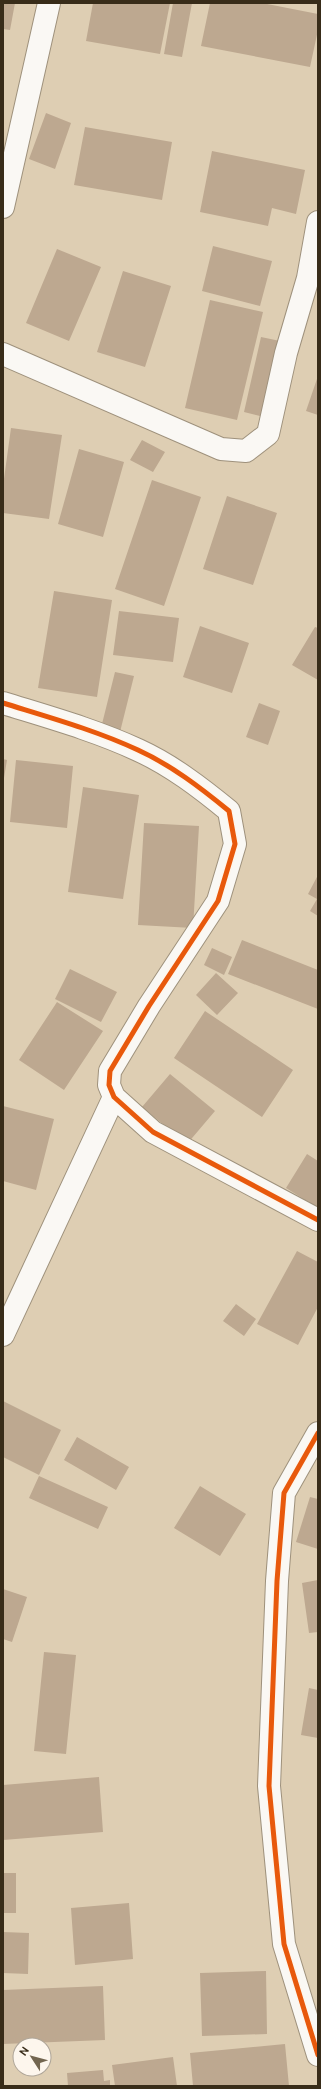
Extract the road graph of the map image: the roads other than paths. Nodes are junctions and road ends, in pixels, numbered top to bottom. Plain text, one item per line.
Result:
1 (49, 3) edge
2 (3, 207) edge
3 (318, 222) edge
4 (3, 354) edge
5 (3, 703) edge
6 (114, 1097) junction
7 (318, 1220) edge
8 (3, 1335) edge
9 (318, 1433) edge
10 (318, 2055) edge

1 - 2 street
3 - 4 street
5 - 6 street
6 - 7 street
6 - 8 street
9 - 10 street

